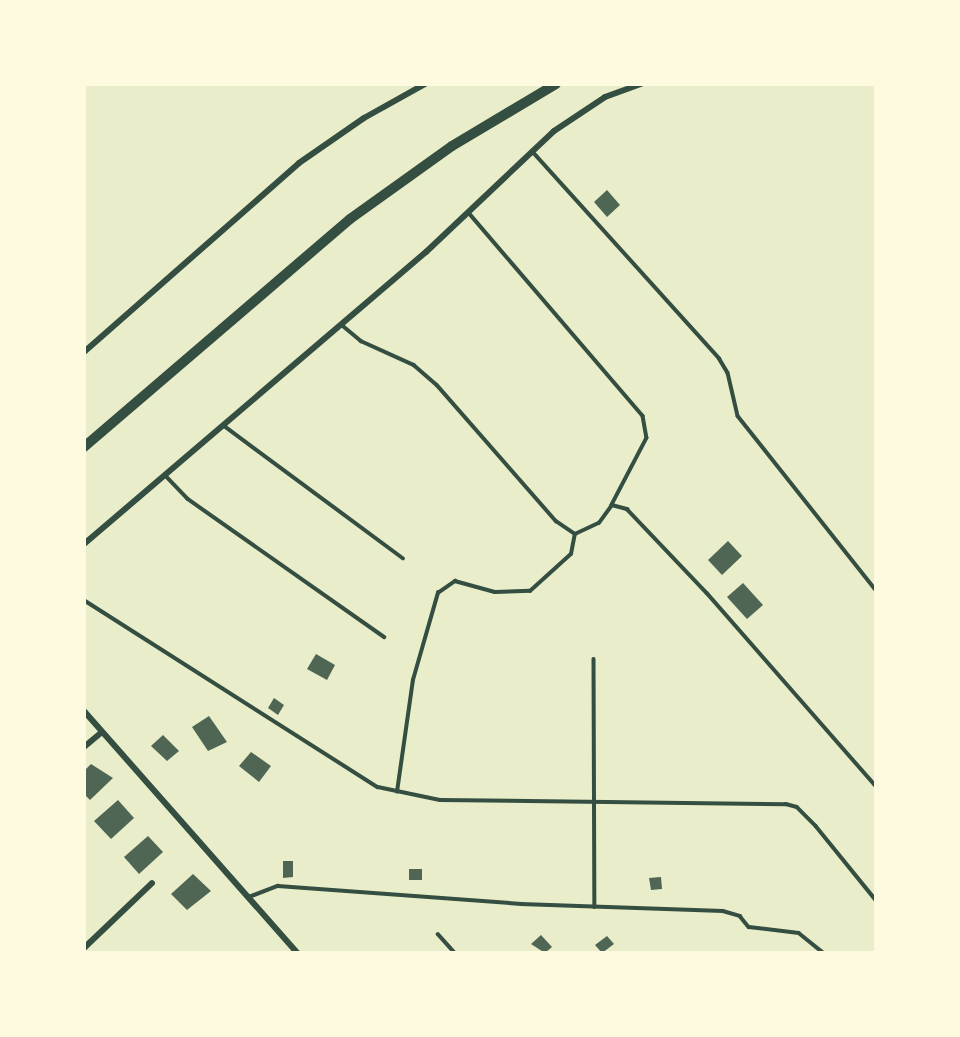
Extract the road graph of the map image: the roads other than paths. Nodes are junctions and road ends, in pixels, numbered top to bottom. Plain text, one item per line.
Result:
1 (425, 84) edge
2 (556, 84) edge
3 (641, 84) edge
4 (531, 150) junction
5 (469, 213) junction
6 (342, 325) junction
7 (84, 352) edge
8 (223, 425) junction
9 (84, 447) edge
10 (165, 475) junction
11 (612, 505) junction
12 (575, 534) junction
13 (84, 544) edge
14 (403, 558) dead end
15 (876, 590) edge
16 (84, 600) edge
17 (384, 637) dead end
18 (594, 659) dead end
19 (84, 710) edge
20 (102, 732) junction
21 (84, 747) edge
22 (876, 786) edge
23 (397, 792) junction
24 (594, 800) junction
25 (152, 883) dead end
26 (249, 897) junction
27 (876, 900) edge
28 (595, 907) junction
29 (438, 934) dead end
30 (84, 948) edge
31 (297, 953) edge
32 (455, 953) edge
33 (824, 953) edge

1 - 7 street
2 - 9 highway
3 - 4 street
4 - 5 street
4 - 15 lane
5 - 6 street
5 - 11 lane
6 - 8 street
6 - 12 lane
8 - 10 street
8 - 14 lane
10 - 13 street
10 - 17 lane
11 - 12 lane
11 - 22 lane
12 - 23 lane
16 - 23 lane
18 - 24 lane
19 - 20 street
20 - 21 street
20 - 26 street
23 - 24 lane
24 - 27 lane
24 - 28 lane
25 - 30 street
26 - 28 lane
26 - 31 street
28 - 33 lane
29 - 32 lane

